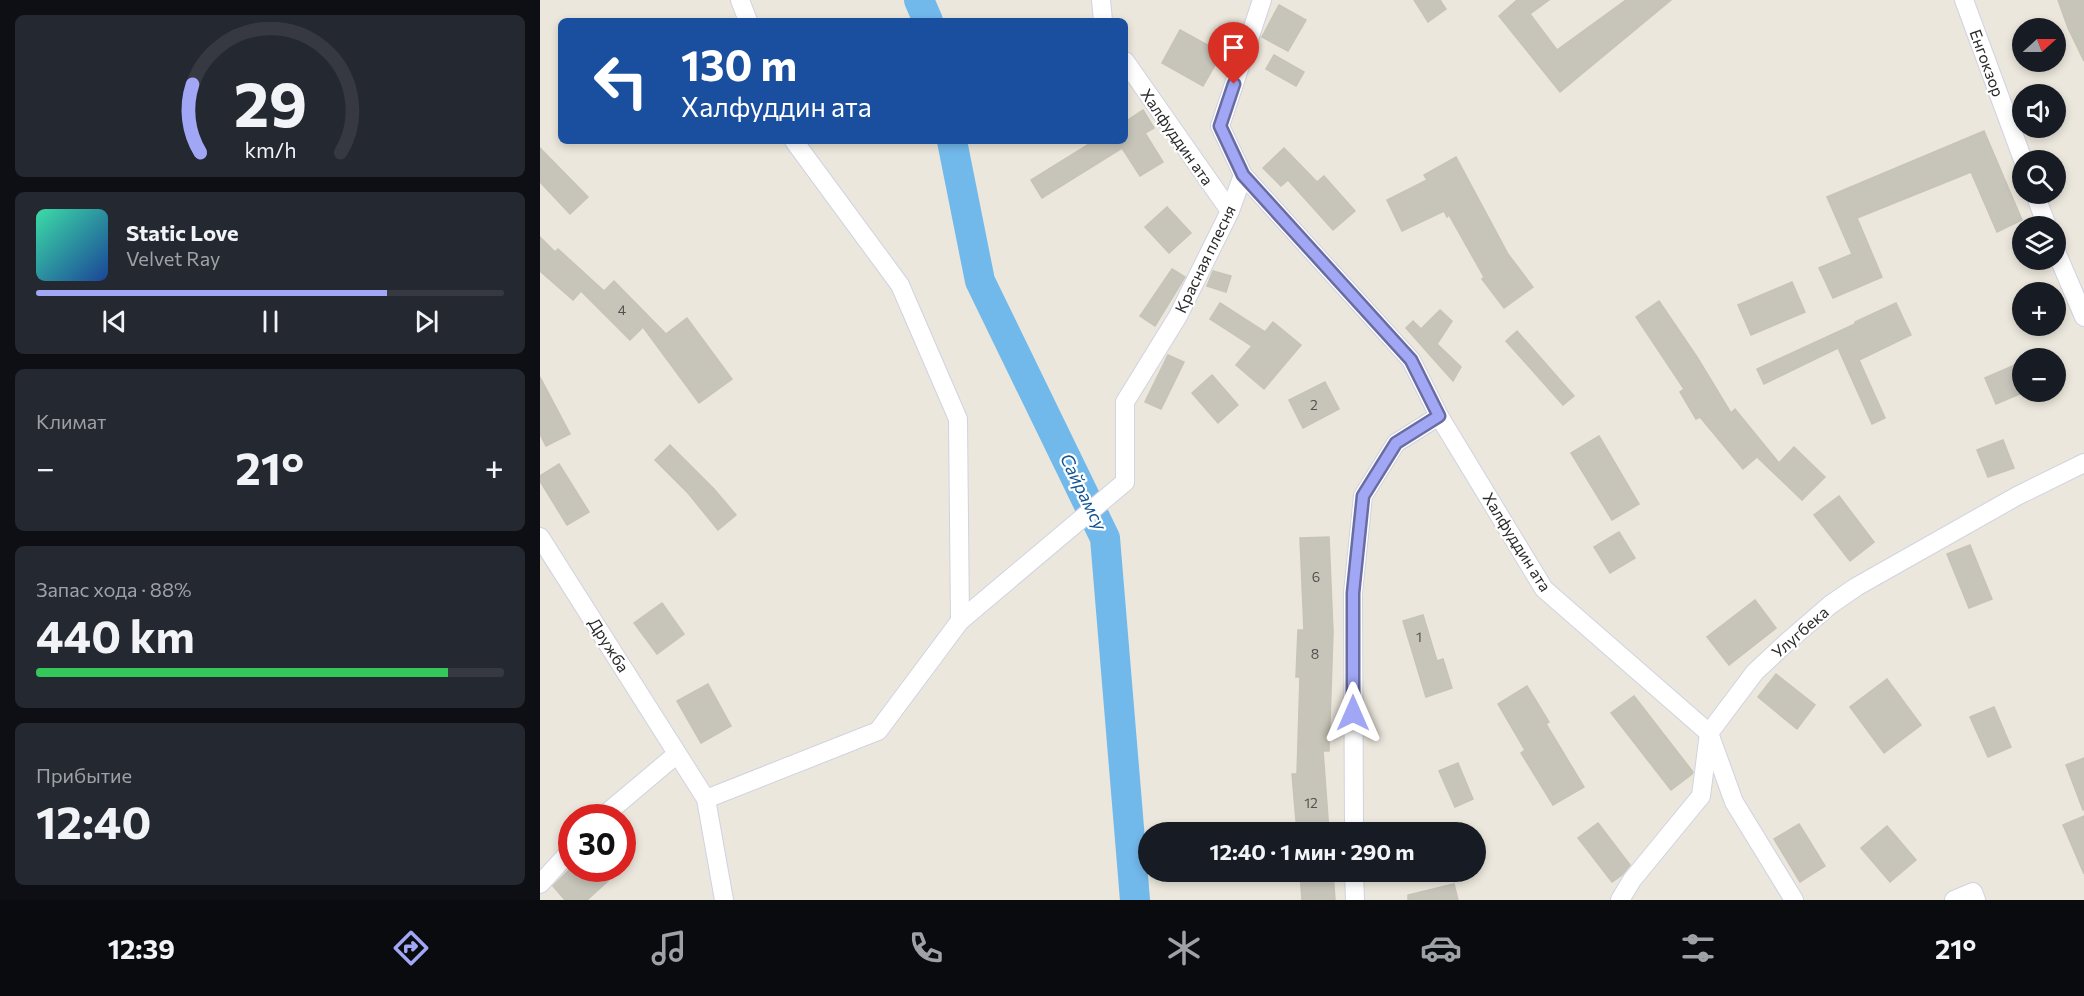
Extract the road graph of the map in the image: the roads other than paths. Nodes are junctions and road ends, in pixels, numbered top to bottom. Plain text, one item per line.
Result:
1 (740, 0) edge
2 (1101, 0) edge
3 (1262, 0) edge
4 (1964, 0) edge
5 (747, 18) edge
6 (1103, 18) edge
7 (1128, 65) edge
8 (796, 144) edge
9 (2019, 150) edge
10 (1243, 175) junction
11 (1230, 211) junction
12 (2064, 270) edge
13 (2084, 317) edge
14 (1439, 416) junction
15 (2084, 463) edge
16 (540, 537) edge
17 (960, 621) junction
18 (1709, 733) junction
19 (677, 754) junction
20 (706, 799) junction
21 (618, 804) edge
22 (1354, 822) edge
23 (558, 864) edge
24 (1354, 882) edge
25 (540, 884) edge
26 (724, 900) edge
27 (1354, 900) edge
28 (1620, 900) edge
29 (1794, 900) edge
30 (1954, 900) edge
31 (1976, 900) edge

1 - 5 street
2 - 6 street
3 - 10 street
4 - 9 street, Енгокзор
7 - 11 street, Халфуддин ата
8 - 17 street
10 - 11 street, Красная плесня
10 - 14 street, Халфуддин ата
11 - 17 street, Красная плесня
12 - 13 street
14 - 18 street, Халфуддин ата
14 - 22 street
15 - 18 street, Улугбека
16 - 19 street, Дружба
17 - 20 street
18 - 28 street, Улугбека
18 - 29 street, Халфуддин ата
19 - 20 street, Дружба
19 - 21 street
20 - 26 street
23 - 25 street
24 - 27 street
30 - 31 street

